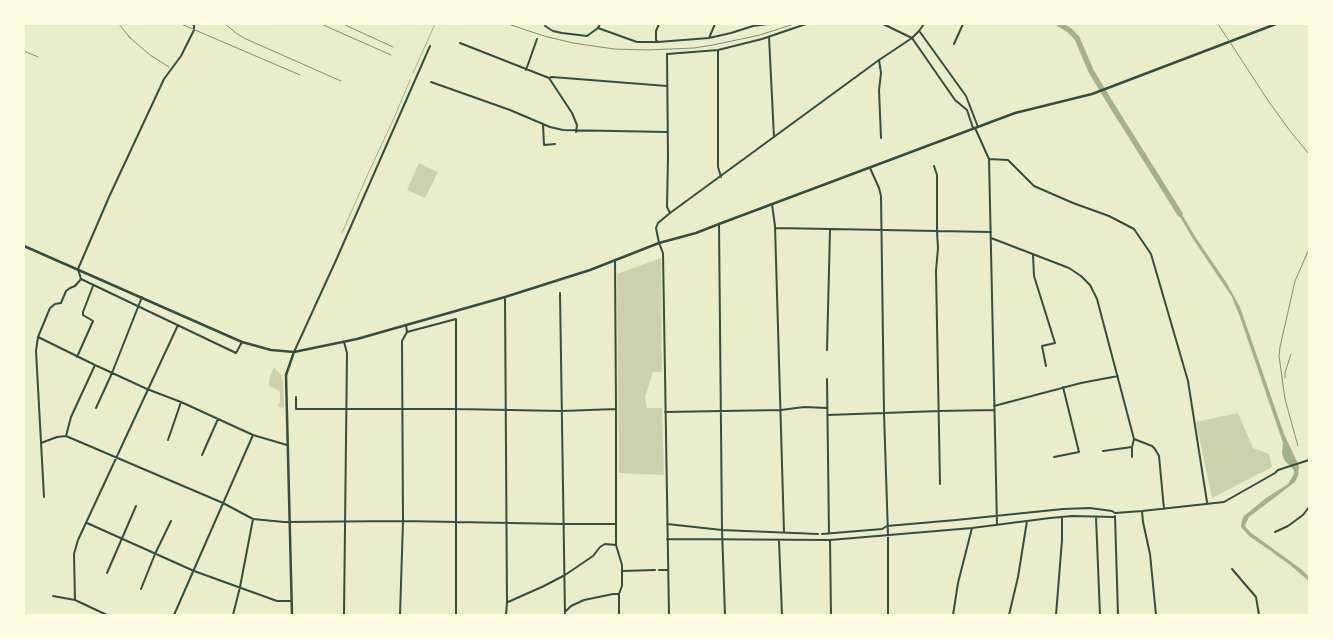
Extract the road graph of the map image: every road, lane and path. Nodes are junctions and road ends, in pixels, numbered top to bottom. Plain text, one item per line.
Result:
1 (192, 24) edge
2 (600, 24) edge
3 (659, 24) edge
4 (715, 24) edge
5 (768, 24) edge
6 (806, 24) edge
7 (883, 24) edge
8 (924, 24) edge
9 (963, 24) edge
10 (1276, 24) edge
11 (546, 25) edge
12 (598, 28) junction
13 (919, 31) junction
14 (769, 36) junction
15 (709, 38) junction
16 (912, 38) junction
17 (537, 39) dead end
18 (460, 42) dead end
19 (658, 42) junction
20 (954, 44) dead end
21 (430, 46) dead end
22 (718, 50) junction
23 (879, 60) junction
24 (526, 70) junction
25 (550, 78) junction
26 (431, 82) dead end
27 (667, 86) junction
28 (543, 124) junction
29 (975, 128) junction
30 (576, 131) junction
31 (667, 132) junction
32 (774, 137) junction
33 (881, 138) dead end
34 (556, 144) dead end
35 (989, 159) junction
36 (934, 166) dead end
37 (870, 168) junction
38 (721, 177) junction
39 (772, 204) junction
40 (670, 213) junction
41 (719, 224) junction
42 (775, 228) junction
43 (830, 229) junction
44 (882, 230) junction
45 (936, 232) junction
46 (991, 232) junction
47 (991, 238) junction
48 (659, 243) junction
49 (24, 246) edge
50 (1033, 255) junction
51 (615, 260) junction
52 (78, 269) junction
53 (81, 279) junction
54 (93, 285) junction
55 (560, 293) dead end
56 (142, 297) junction
57 (505, 297) junction
58 (138, 307) junction
59 (178, 325) junction
60 (406, 325) junction
61 (408, 332) junction
62 (38, 337) junction
63 (242, 342) junction
64 (344, 342) junction
65 (827, 350) dead end
66 (294, 352) junction
67 (77, 357) junction
68 (95, 365) junction
69 (1046, 366) dead end
70 (112, 373) junction
71 (1118, 376) junction
72 (827, 379) dead end
73 (1063, 387) junction
74 (147, 389) junction
75 (296, 397) dead end
76 (181, 402) junction
77 (994, 406) junction
78 (96, 408) dead end
79 (828, 408) junction
80 (456, 409) junction
81 (616, 409) junction
82 (346, 410) junction
83 (402, 410) junction
84 (506, 410) junction
85 (781, 410) junction
86 (994, 410) junction
87 (562, 411) junction
88 (721, 411) junction
89 (940, 411) junction
90 (665, 412) junction
91 (884, 413) junction
92 (828, 415) junction
93 (218, 419) junction
94 (253, 435) junction
95 (66, 436) junction
96 (1134, 439) junction
97 (168, 440) dead end
98 (41, 443) junction
99 (287, 445) junction
100 (1132, 446) junction
101 (1103, 451) dead end
102 (202, 455) dead end
103 (1054, 457) dead end
104 (1132, 457) dead end
105 (116, 458) junction
106 (1309, 460) edge
107 (940, 484) dead end
108 (44, 497) dead end
109 (223, 503) junction
110 (1207, 503) junction
111 (136, 506) dead end
112 (1309, 507) edge
113 (1164, 509) junction
114 (1142, 511) junction
115 (1115, 515) junction
116 (996, 516) junction
117 (1062, 517) junction
118 (1096, 517) junction
119 (254, 518) junction
120 (171, 521) dead end
121 (346, 521) junction
122 (403, 521) junction
123 (1027, 521) junction
124 (290, 522) junction
125 (456, 522) junction
126 (87, 523) junction
127 (507, 523) junction
128 (564, 524) junction
129 (616, 524) junction
130 (667, 524) junction
131 (997, 525) junction
132 (887, 526) junction
133 (972, 528) junction
134 (722, 530) junction
135 (784, 532) junction
136 (1275, 532) dead end
137 (818, 534) dead end
138 (822, 534) dead end
139 (829, 534) junction
140 (888, 536) junction
141 (667, 539) junction
142 (122, 540) junction
143 (722, 540) junction
144 (830, 540) junction
145 (779, 541) junction
146 (616, 544) junction
147 (155, 554) junction
148 (655, 570) dead end
149 (659, 570) dead end
150 (668, 570) junction
151 (1232, 570) dead end
152 (194, 571) junction
153 (622, 571) junction
154 (108, 573) dead end
155 (565, 575) junction
156 (240, 587) junction
157 (141, 589) dead end
158 (619, 594) junction
159 (53, 596) dead end
160 (75, 600) junction
161 (292, 601) junction
162 (507, 602) junction
163 (107, 615) edge
164 (174, 615) edge
165 (233, 615) edge
166 (292, 615) edge
167 (344, 615) edge
168 (400, 615) edge
169 (456, 615) edge
170 (506, 615) edge
171 (564, 615) edge
172 (619, 615) edge
173 (669, 615) edge
174 (725, 615) edge
175 (782, 615) edge
176 (831, 615) edge
177 (888, 615) edge
178 (953, 615) edge
179 (1009, 615) edge
180 (1056, 615) edge
181 (1100, 615) edge
182 (1118, 615) edge
183 (1156, 615) edge
184 (1259, 615) edge

1 - 52 street
2 - 12 street
3 - 19 street
4 - 15 street
5 - 15 street
6 - 14 street
7 - 16 street
8 - 13 street
9 - 20 street
10 - 29 main road
11 - 12 street
12 - 19 street
13 - 16 street
13 - 29 street
14 - 22 street
14 - 32 street
15 - 19 street
16 - 23 street
16 - 29 street
17 - 24 street
18 - 24 street
21 - 66 street
22 - 27 street
22 - 38 street
23 - 32 street
23 - 33 street
24 - 25 street
25 - 27 street
25 - 30 street
26 - 28 street
27 - 31 street
28 - 30 street
28 - 34 street
29 - 35 street
29 - 37 main road
30 - 31 street
31 - 40 street
32 - 38 street
35 - 46 street
35 - 110 street
36 - 45 street
37 - 39 main road
37 - 44 street
38 - 40 street
39 - 41 main road
39 - 42 street
40 - 48 street
41 - 48 main road
41 - 88 street
42 - 43 street
42 - 85 street
43 - 44 street
43 - 65 street
44 - 45 street
44 - 91 street
45 - 46 street
45 - 89 street
46 - 47 street
47 - 50 street
47 - 77 street
48 - 51 main road
48 - 90 street
49 - 52 main road
50 - 69 street
50 - 71 street
51 - 57 main road
51 - 81 street
52 - 53 street
52 - 56 main road
53 - 54 street
53 - 62 street
54 - 58 street
54 - 67 street
55 - 87 street
56 - 58 street
56 - 63 main road
57 - 60 main road
57 - 84 street
58 - 59 street
58 - 70 street
59 - 63 street
59 - 74 street
60 - 61 street
60 - 64 main road
61 - 80 street
61 - 83 street
62 - 67 street
62 - 98 street
63 - 66 main road
64 - 66 main road
64 - 82 street
66 - 99 main road
67 - 68 street
68 - 70 street
68 - 95 street
70 - 74 street
70 - 78 street
71 - 73 street
71 - 96 street
72 - 79 street
73 - 77 street
73 - 103 street
74 - 76 street
74 - 105 street
75 - 82 street
76 - 93 street
76 - 97 street
77 - 86 street
79 - 85 street
79 - 92 street
80 - 83 street
80 - 84 street
80 - 125 street
81 - 87 street
81 - 129 street
82 - 83 street
82 - 121 street
83 - 122 street
84 - 87 street
84 - 127 street
85 - 88 street
85 - 135 street
86 - 89 street
86 - 116 street
87 - 128 street
88 - 90 street
88 - 134 street
89 - 91 street
89 - 107 street
90 - 130 street
91 - 92 street
91 - 132 street
92 - 139 street
93 - 94 street
93 - 102 street
94 - 99 street
94 - 109 street
95 - 98 street
95 - 105 street
96 - 100 street
96 - 113 street
98 - 108 street
99 - 124 main road
100 - 101 street
100 - 104 street
105 - 109 street
105 - 126 street
106 - 110 street
109 - 119 street
109 - 152 street
110 - 113 street
111 - 142 street
112 - 136 street
113 - 114 street
114 - 115 street
114 - 183 street
115 - 116 street
115 - 118 street
115 - 182 street
116 - 131 street
116 - 132 street
117 - 118 street
117 - 123 street
117 - 180 street
118 - 181 street
119 - 124 street
119 - 156 street
120 - 147 street
121 - 122 street
121 - 124 street
121 - 167 street
122 - 125 street
122 - 168 street
123 - 131 street
123 - 179 street
124 - 161 main road
125 - 127 street
125 - 169 street
126 - 142 street
126 - 160 street
127 - 128 street
127 - 162 street
128 - 129 street
128 - 155 street
129 - 146 street
130 - 134 street
130 - 141 street
131 - 133 street
132 - 139 street
132 - 140 street
133 - 140 street
133 - 178 street
134 - 135 street
134 - 143 street
135 - 137 street
138 - 139 street
140 - 144 street
140 - 177 street
141 - 143 street
141 - 150 street
142 - 147 street
142 - 154 street
143 - 145 street
143 - 174 street
144 - 145 street
144 - 176 street
145 - 175 street
146 - 153 street
146 - 155 street
147 - 152 street
147 - 157 street
148 - 153 street
149 - 150 street
150 - 173 street
151 - 184 street
152 - 156 street
152 - 164 street
153 - 158 street
155 - 162 street
155 - 171 street
156 - 161 street
156 - 165 street
158 - 171 street
158 - 172 street
159 - 160 street
160 - 163 street
161 - 166 main road
162 - 170 street

